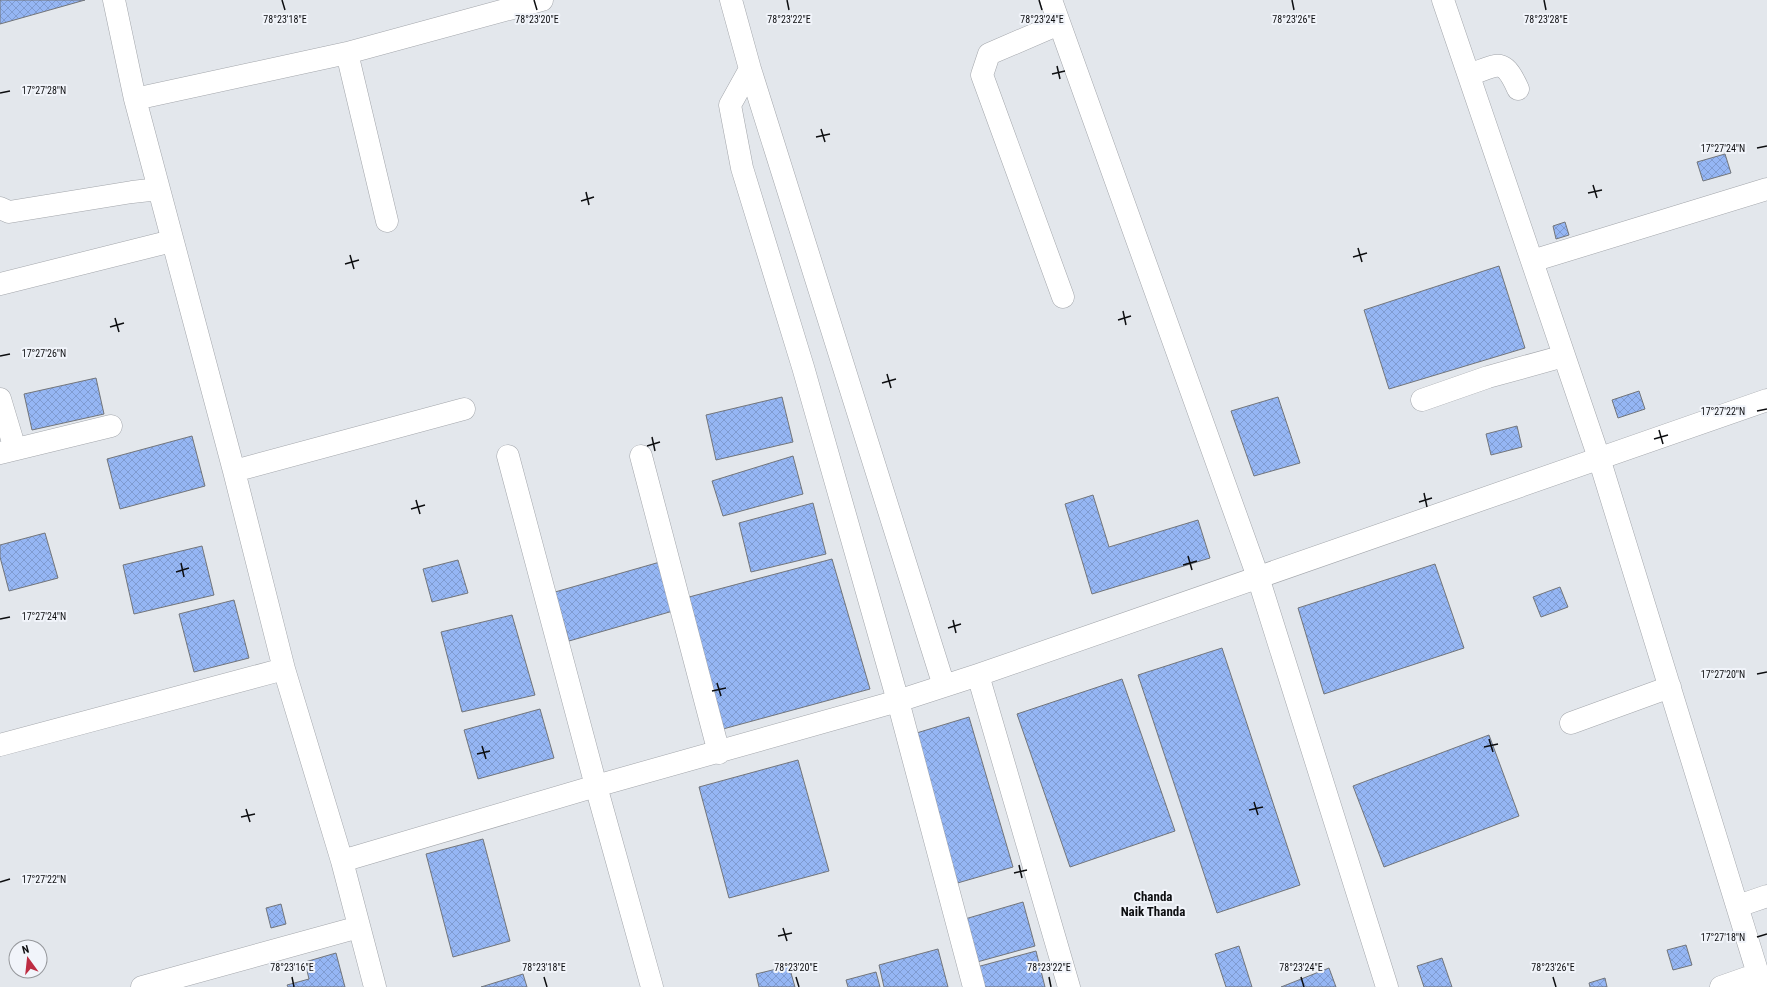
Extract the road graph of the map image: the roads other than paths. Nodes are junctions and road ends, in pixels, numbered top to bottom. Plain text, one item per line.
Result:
1 (114, 0) edge
2 (542, 0) edge
3 (731, 0) edge
4 (1051, 0) edge
5 (1443, 0) edge
6 (1059, 24) junction
7 (348, 53) junction
8 (750, 69) junction
9 (1468, 75) junction
10 (1518, 89) dead end
11 (135, 99) junction
12 (159, 189) junction
13 (1767, 189) edge
14 (0, 208) edge
15 (387, 221) dead end
16 (172, 241) junction
17 (1532, 261) junction
18 (0, 284) edge
19 (1062, 297) dead end
20 (1564, 356) junction
21 (0, 399) edge
22 (1422, 400) dead end
23 (1767, 400) edge
24 (464, 410) dead end
25 (111, 426) dead end
26 (7, 451) edge
27 (508, 456) dead end
28 (641, 456) dead end
29 (1599, 458) junction
30 (234, 472) junction
31 (1258, 577) junction
32 (284, 669) junction
33 (978, 675) junction
34 (944, 686) junction
35 (1670, 687) junction
36 (898, 701) junction
37 (1571, 723) dead end
38 (0, 745) edge
39 (719, 753) junction
40 (596, 786) junction
41 (342, 862) junction
42 (1767, 896) edge
43 (1738, 906) junction
44 (359, 928) junction
45 (1761, 980) edge
46 (142, 987) edge
47 (375, 987) edge
48 (652, 987) edge
49 (974, 987) edge
50 (1069, 987) edge
51 (1387, 987) edge
52 (1721, 987) edge

1 - 11 street
2 - 7 street
3 - 8 street
4 - 6 street
5 - 9 street
6 - 19 street
6 - 31 street
7 - 11 street
7 - 15 street
8 - 34 street
8 - 36 street
9 - 10 street
9 - 17 street
11 - 12 street
12 - 14 street
12 - 16 street
13 - 17 street
16 - 18 street
16 - 30 street
17 - 20 street
20 - 22 street
20 - 29 street
21 - 26 street
23 - 29 street
24 - 30 street
25 - 26 street
27 - 40 street
28 - 39 street
29 - 31 street
29 - 35 street
30 - 32 street
31 - 33 street
31 - 51 street
32 - 38 street
32 - 41 street
33 - 34 street
33 - 50 street
34 - 36 street
35 - 37 street
35 - 43 street
36 - 39 street
36 - 49 street
39 - 40 street
40 - 41 street
40 - 48 street
41 - 44 street
42 - 43 street
43 - 45 street
44 - 46 street
44 - 47 street
45 - 52 street

